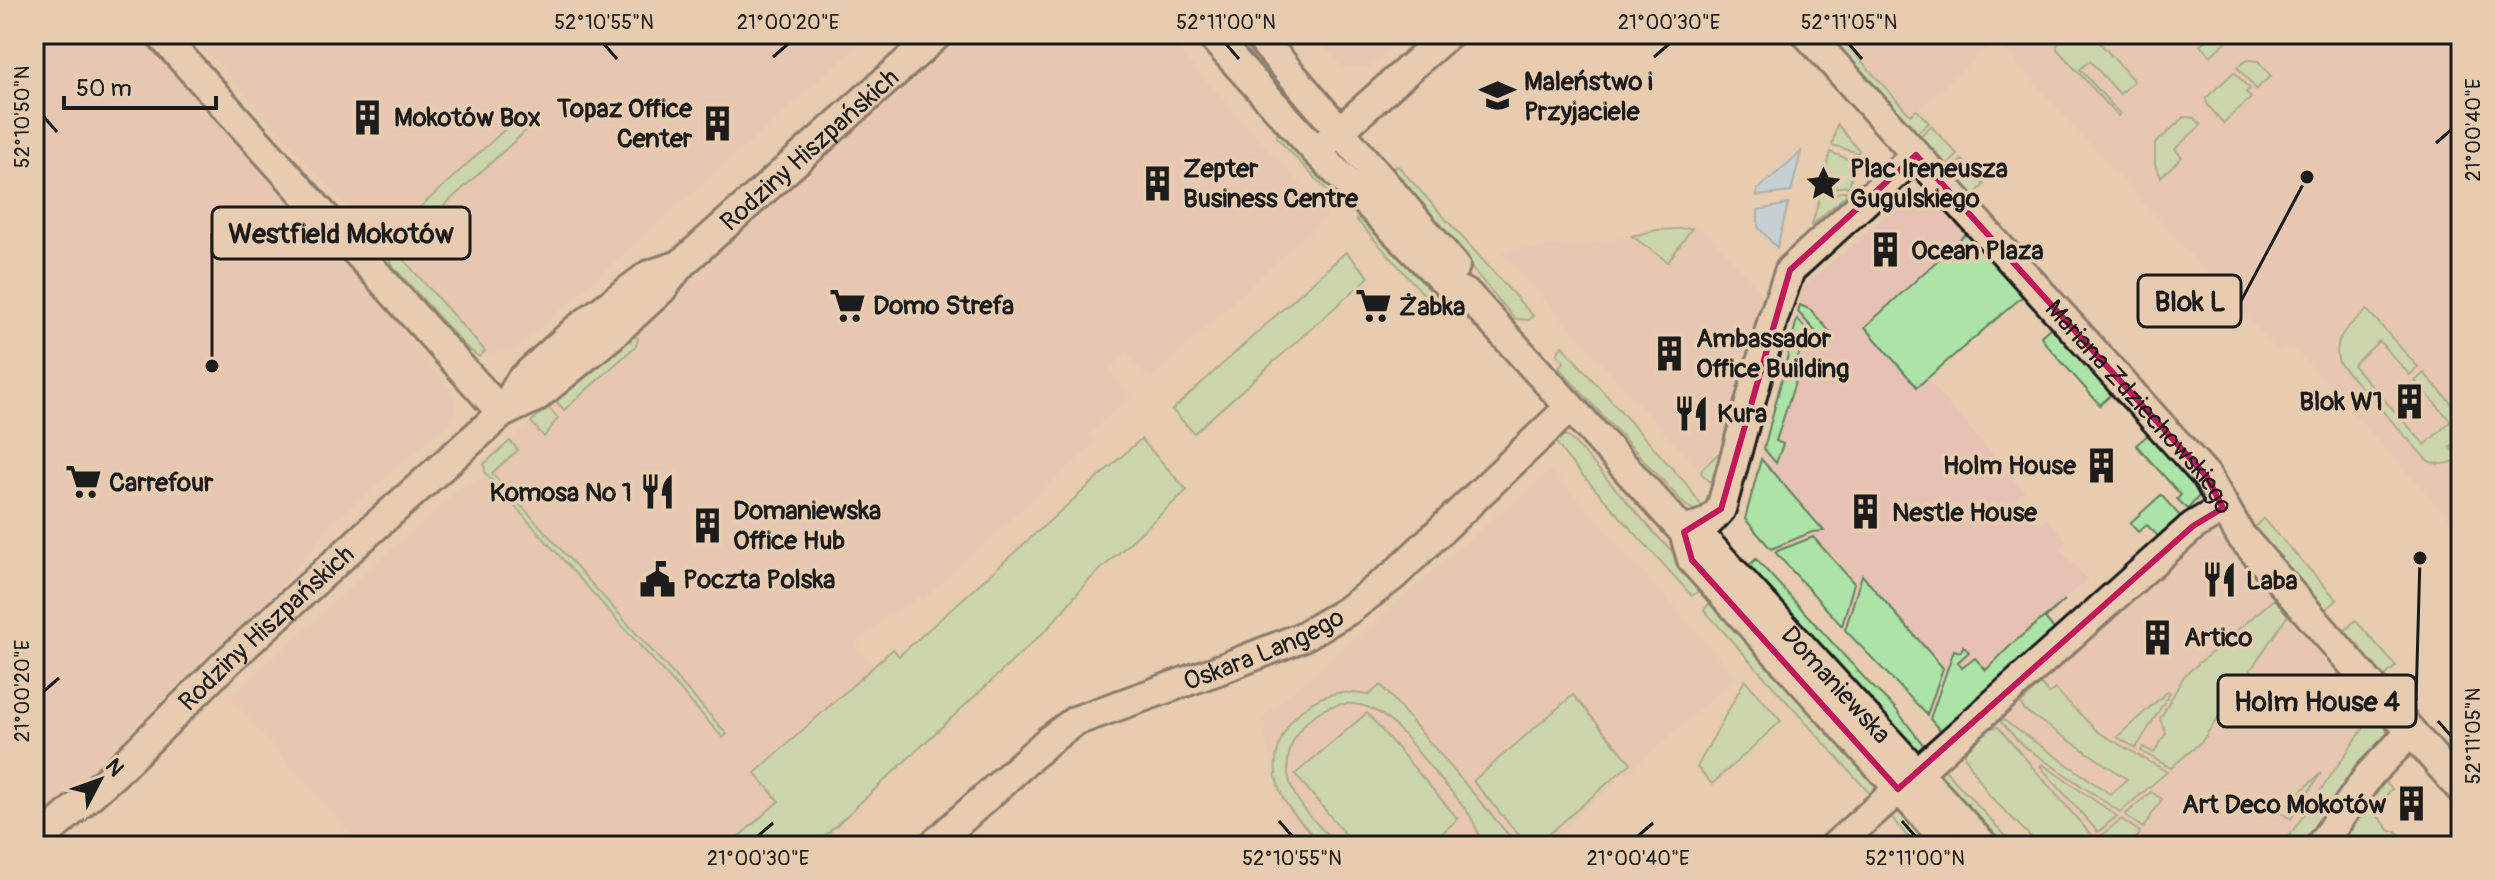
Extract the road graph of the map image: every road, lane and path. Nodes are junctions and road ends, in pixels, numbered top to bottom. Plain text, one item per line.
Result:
1 (160, 34) edge
2 (938, 34) edge
3 (1210, 34) edge
4 (1257, 34) edge
5 (1448, 34) edge
6 (1807, 34) edge
7 (1340, 131) junction
8 (1317, 152) junction
9 (1916, 155) junction
10 (1468, 295) junction
11 (1569, 408) junction
12 (502, 413) junction
13 (2223, 508) junction
14 (1684, 532) junction
15 (2411, 732) junction
16 (1908, 781) junction
17 (2461, 789) edge
18 (34, 845) edge
19 (932, 846) edge
20 (1835, 846) edge
21 (1951, 846) edge
22 (1984, 846) edge
23 (2320, 846) edge

1 - 12 street
2 - 12 street, Rodziny Hiszpańskich
3 - 8 street, Domaniewska
4 - 7 street, Domaniewska
5 - 7 street
6 - 9 street, Mariana Zdziechowskiego
7 - 8 street
7 - 10 street, Domaniewska
8 - 10 street, Domaniewska
9 - 13 street, Mariana Zdziechowskiego
9 - 14 street
10 - 11 street, Domaniewska
11 - 14 street, Domaniewska
11 - 19 street, Oskara Langego
12 - 18 street, Rodziny Hiszpańskich
13 - 15 street, Mariana Zdziechowskiego
13 - 16 street
14 - 16 street, Domaniewska
15 - 17 street, Mariana Zdziechowskiego
15 - 23 street
16 - 20 street
16 - 21 street, Domaniewska
16 - 22 street, Domaniewska

